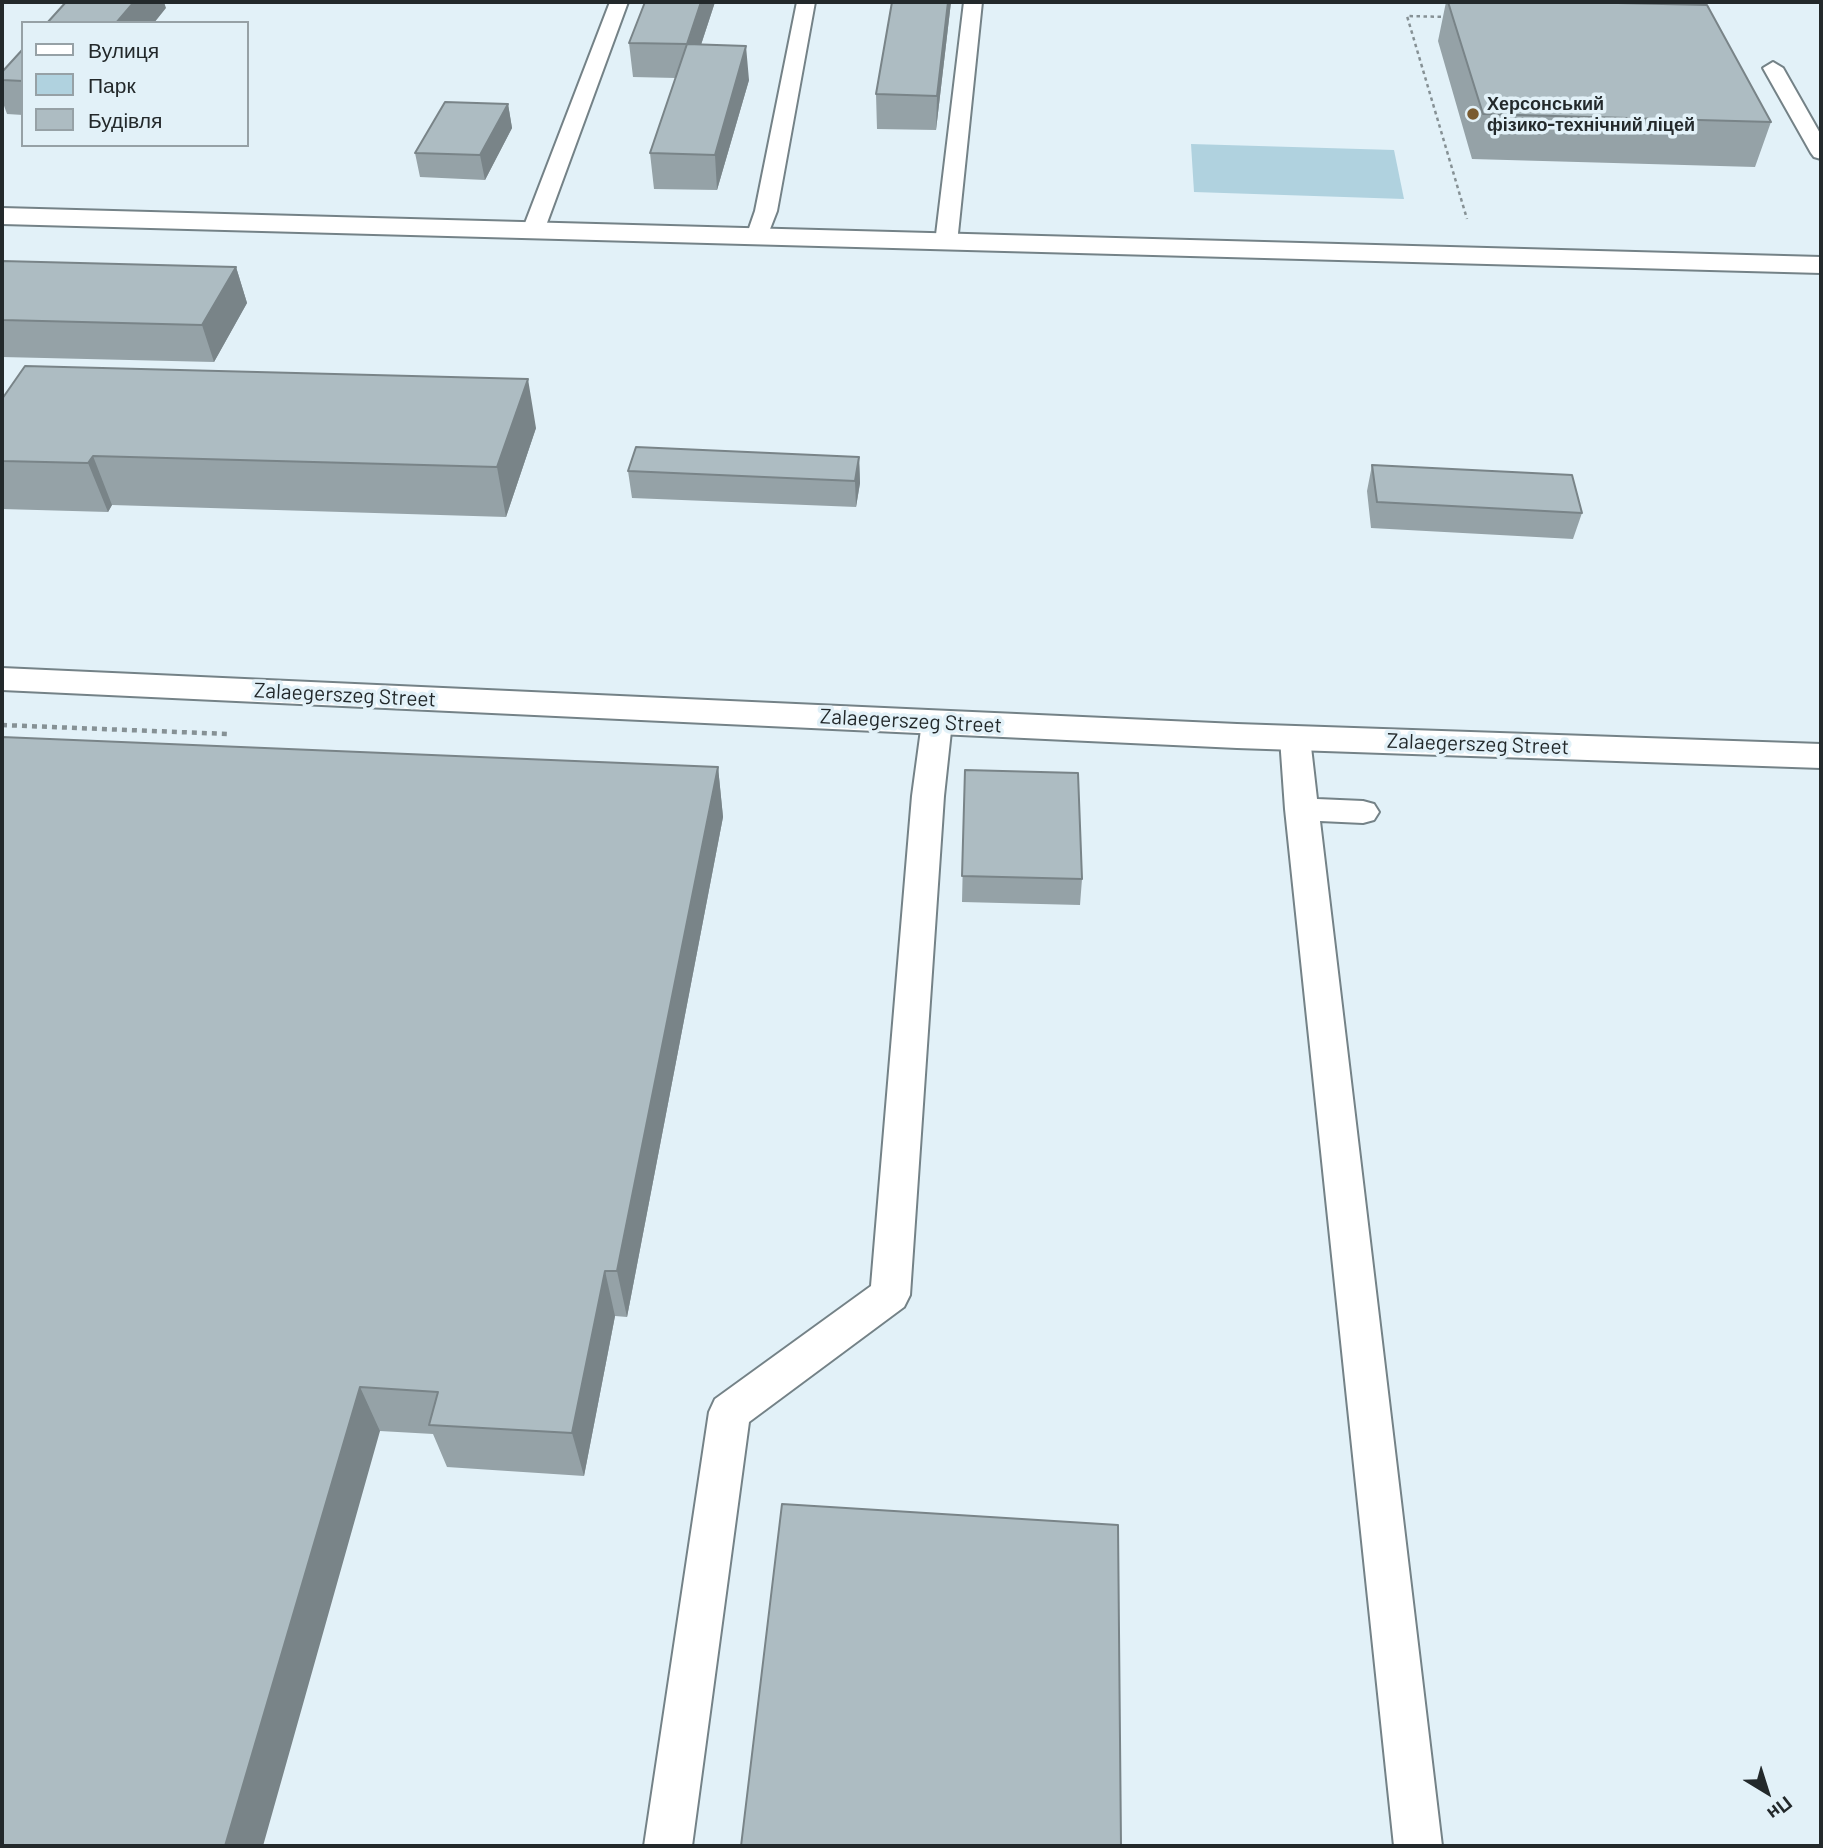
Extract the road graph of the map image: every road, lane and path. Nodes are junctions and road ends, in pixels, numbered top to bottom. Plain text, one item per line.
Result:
1 (619, 2) edge
2 (806, 2) edge
3 (973, 2) edge
4 (1458, 17) edge
5 (1773, 68) dead end
6 (1821, 153) edge
7 (2, 216) edge
8 (1468, 224) dead end
9 (533, 232) junction
10 (757, 237) junction
11 (946, 243) junction
12 (1821, 265) edge
13 (2, 679) edge
14 (937, 722) junction
15 (1295, 738) junction
16 (1821, 756) edge
17 (1301, 809) junction
18 (1363, 812) dead end
19 (668, 1846) edge
20 (1418, 1846) edge

1 - 9 lane
2 - 10 lane
3 - 11 lane
4 - 8 path
5 - 6 lane
7 - 9 main road
9 - 10 main road
10 - 11 main road
11 - 12 main road
13 - 14 main road, Zalaegerszeg Street
14 - 15 main road, Zalaegerszeg Street
14 - 19 lane
15 - 16 main road, Zalaegerszeg Street
15 - 17 lane
17 - 18 lane
17 - 20 lane

